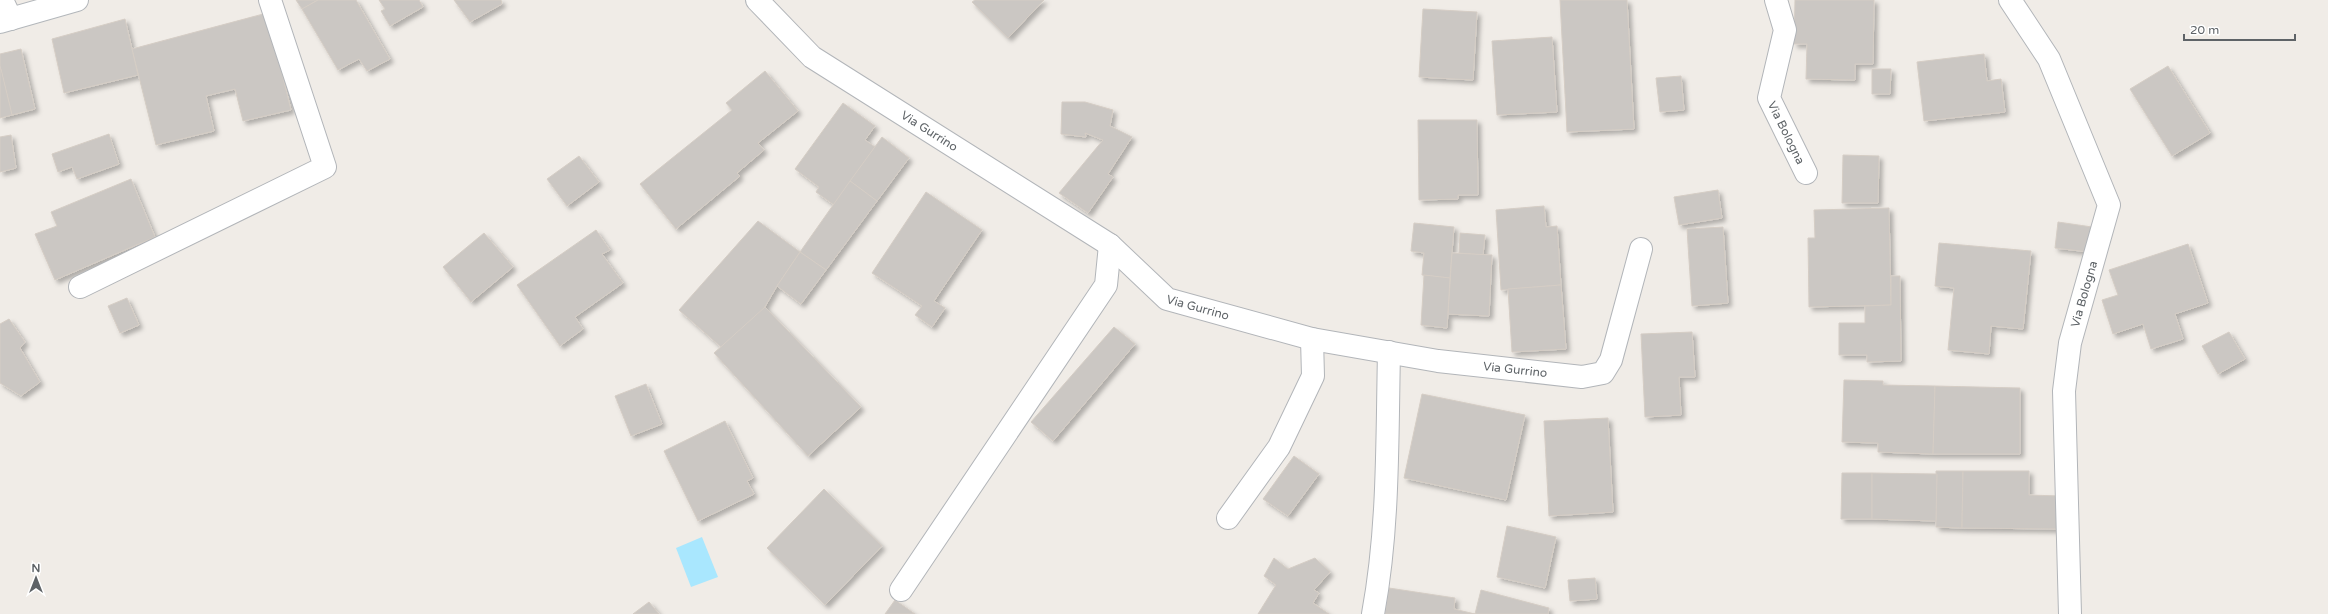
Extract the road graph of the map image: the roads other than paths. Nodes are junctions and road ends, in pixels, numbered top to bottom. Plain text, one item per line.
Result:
1 (77, 0) edge
2 (270, 0) edge
3 (756, 0) edge
4 (1776, 0) edge
5 (2010, 0) edge
6 (4, 14) edge
7 (1806, 173) dead end
8 (1110, 245) junction
9 (1641, 249) dead end
10 (80, 286) dead end
11 (1312, 339) junction
12 (1389, 352) junction
13 (1228, 518) dead end
14 (901, 590) dead end
15 (1372, 614) edge
16 (2070, 614) edge

1 - 6 street
2 - 10 street
3 - 8 street, Via Gurrino
4 - 7 street, Via Bologna
5 - 16 street, Via Bologna
8 - 11 street, Via Gurrino
8 - 14 street
9 - 12 street, Via Gurrino
11 - 12 street, Via Gurrino
11 - 13 street
12 - 15 street

